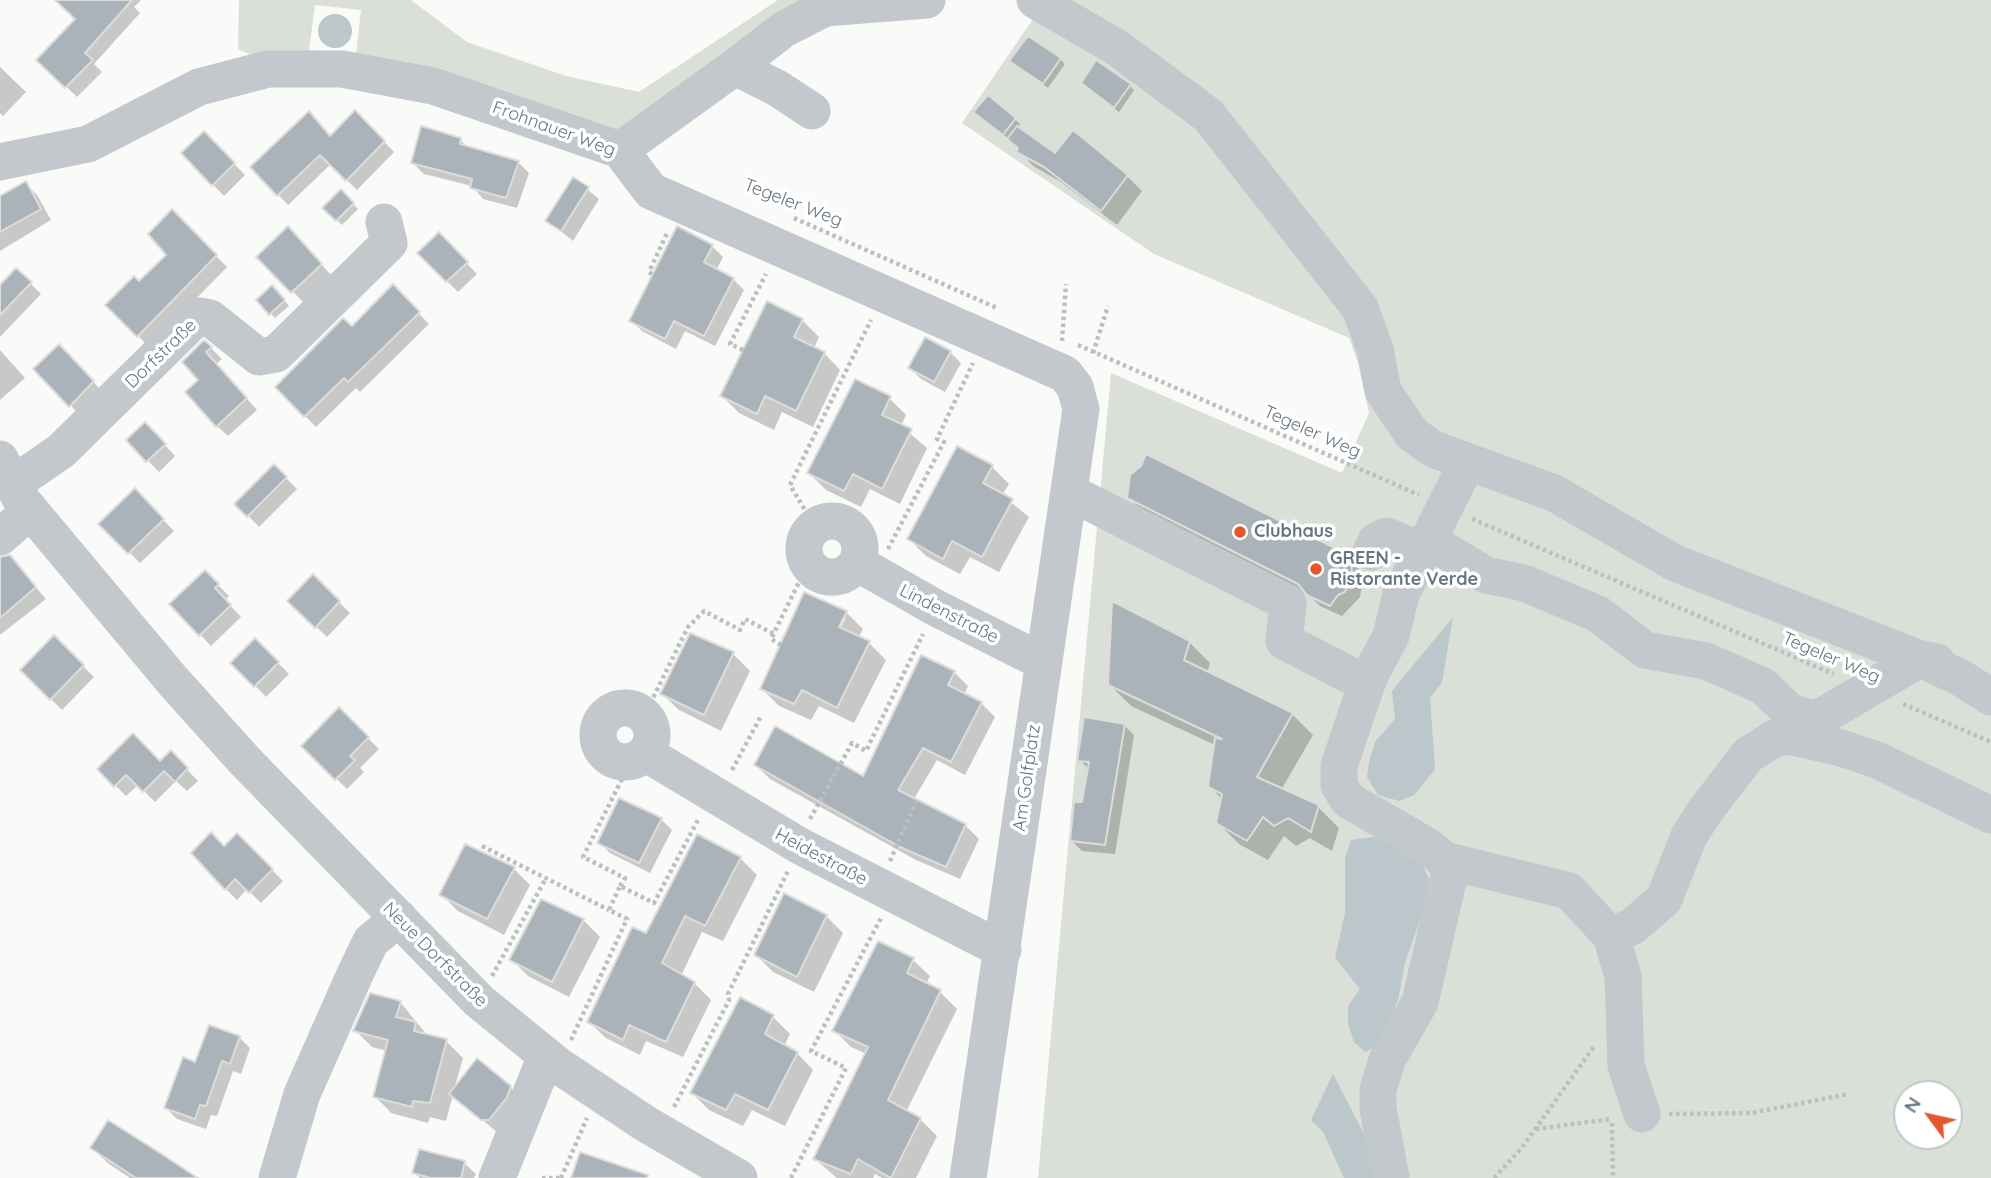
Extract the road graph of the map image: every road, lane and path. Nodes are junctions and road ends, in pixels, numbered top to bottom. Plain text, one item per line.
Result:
1 (927, 0) edge
2 (1035, 0) edge
3 (735, 67) junction
4 (812, 111) dead end
5 (620, 150) junction
6 (0, 162) edge
7 (680, 205) junction
8 (384, 222) dead end
9 (783, 232) junction
10 (652, 274) dead end
11 (1066, 284) dead end
12 (884, 294) junction
13 (1108, 306) dead end
14 (992, 323) junction
15 (1050, 332) dead end
16 (743, 350) dead end
17 (1094, 351) junction
18 (1067, 369) junction
19 (1467, 463) junction
20 (14, 485) edge
21 (1069, 492) junction
22 (1445, 507) junction
23 (815, 527) junction
24 (0, 537) edge
25 (1428, 540) junction
26 (1371, 552) dead end
27 (808, 564) junction
28 (865, 568) junction
29 (936, 608) junction
30 (774, 634) junction
31 (781, 645) dead end
32 (1920, 659) junction
33 (1043, 662) junction
34 (1991, 673) edge
35 (1367, 684) junction
36 (1868, 689) junction
37 (1991, 697) edge
38 (645, 716) junction
39 (761, 716) dead end
40 (1802, 728) junction
41 (1991, 742) edge
42 (637, 758) junction
43 (714, 797) junction
44 (918, 797) dead end
45 (1991, 815) edge
46 (798, 845) junction
47 (482, 846) dead end
48 (1444, 860) junction
49 (545, 878) junction
50 (620, 886) junction
51 (885, 891) junction
52 (609, 910) junction
53 (399, 918) junction
54 (1611, 936) junction
55 (1003, 950) junction
56 (479, 1001) junction
57 (1623, 1002) junction
58 (552, 1061) junction
59 (598, 1092) junction
60 (1848, 1094) dead end
61 (1642, 1114) junction
62 (1536, 1129) junction
63 (660, 1133) junction
64 (1393, 1177) edge
65 (277, 1178) edge
66 (497, 1178) edge
67 (542, 1178) edge
68 (561, 1178) edge
69 (739, 1178) edge
70 (791, 1178) edge
71 (968, 1178) edge
72 (1494, 1178) edge

1 - 3 street
2 - 19 street
3 - 4 street
3 - 5 street
5 - 6 street, Frohnauer Weg
5 - 7 street, Frohnauer Weg
7 - 9 street, Frohnauer Weg
7 - 10 path
8 - 20 street, Dorfstraße
9 - 12 street, Frohnauer Weg
9 - 14 path, Tegeler Weg
9 - 16 path
11 - 18 path
12 - 14 street, Frohnauer Weg
12 - 23 path
13 - 17 path
14 - 18 street, Frohnauer Weg
14 - 28 path
15 - 18 path, Tegeler Weg
17 - 18 path, Tegeler Weg
17 - 18 path
17 - 22 path, Tegeler Weg
18 - 21 street, Am Golfplatz
19 - 22 street
19 - 32 street
20 - 24 street
20 - 53 street, Neue Dorfstraße
21 - 33 street, Am Golfplatz
21 - 35 street
22 - 25 street
22 - 36 path, Tegeler Weg
23 - 27 street
23 - 28 street
25 - 26 street
25 - 35 street
25 - 40 street
27 - 28 street
27 - 30 path
28 - 29 street, Lindenstraße
29 - 33 street, Lindenstraße
29 - 46 path
30 - 31 path
30 - 38 path
32 - 34 street
32 - 36 street
32 - 37 street
33 - 55 street, Am Golfplatz
35 - 48 street
36 - 40 street
36 - 41 path, Tegeler Weg
38 - 42 street
38 - 42 street, Heidestraße
39 - 43 path
40 - 45 street
40 - 54 street
42 - 43 street, Heidestraße
42 - 50 path
43 - 46 street, Heidestraße
43 - 50 path
44 - 51 path
46 - 51 street, Heidestraße
46 - 63 path
47 - 49 path
48 - 54 street
48 - 64 street
49 - 52 path
49 - 56 path
50 - 52 path
51 - 55 street, Heidestraße
51 - 70 path
52 - 58 path
53 - 56 street, Neue Dorfstraße
53 - 65 street
54 - 57 street
55 - 71 street, Am Golfplatz
56 - 58 street, Neue Dorfstraße
57 - 61 street
57 - 62 path
58 - 59 street, Neue Dorfstraße
58 - 66 street
59 - 63 street, Neue Dorfstraße
59 - 68 path
60 - 61 path
61 - 62 path
62 - 72 path
63 - 69 street, Neue Dorfstraße
67 - 68 path

